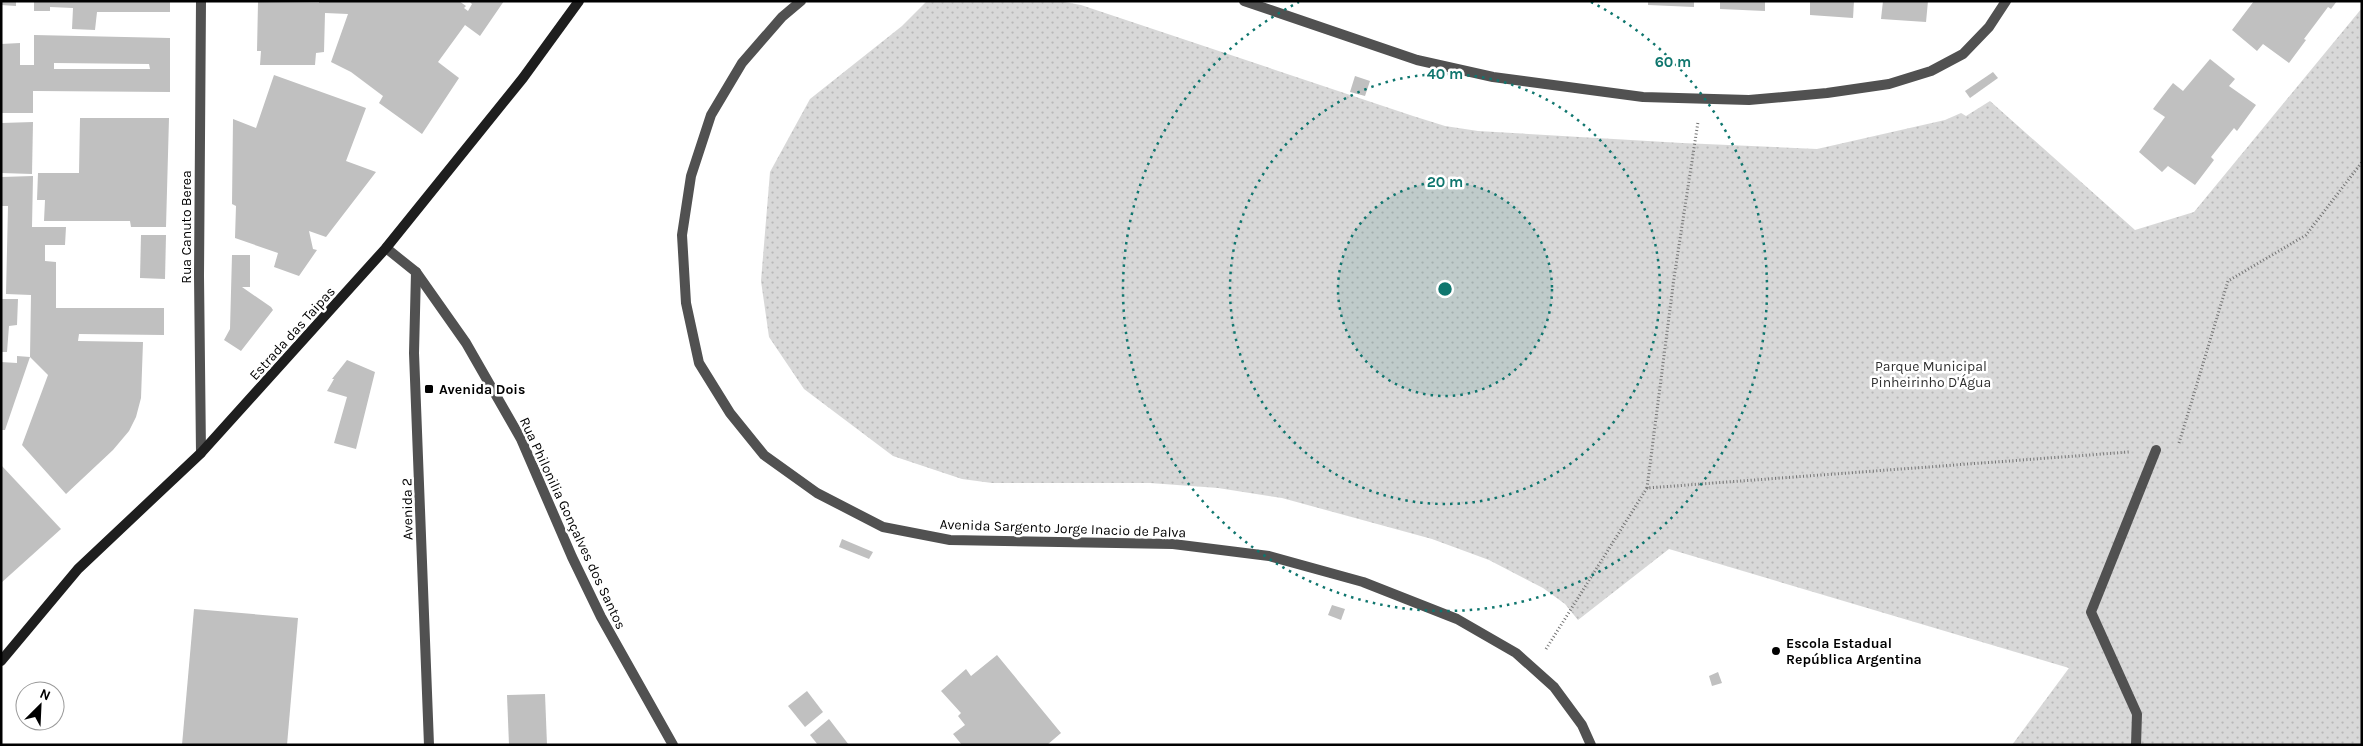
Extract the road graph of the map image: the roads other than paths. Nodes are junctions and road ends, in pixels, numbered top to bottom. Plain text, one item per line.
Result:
1 (201, 1) edge
2 (579, 1) edge
3 (800, 1) edge
4 (1244, 1) edge
5 (2006, 1) edge
6 (386, 248) junction
7 (416, 272) junction
8 (2156, 450) road end
9 (201, 453) junction
10 (1, 661) edge
11 (429, 745) edge
12 (673, 745) edge
13 (1591, 745) edge
14 (2136, 745) edge

1 - 9 street, Rua Canuto Berea
2 - 6 main road, Estrada das Taipas
3 - 13 street, Avenida Sargento Jorge Inacio de Palva
4 - 5 street
6 - 7 street, Rua Philonilia Gonçalves dos Santos
6 - 9 main road, Estrada das Taipas
7 - 11 street, Avenida 2
7 - 12 street, Rua Philonilia Gonçalves dos Santos
8 - 14 street
9 - 10 main road, Estrada das Taipas

